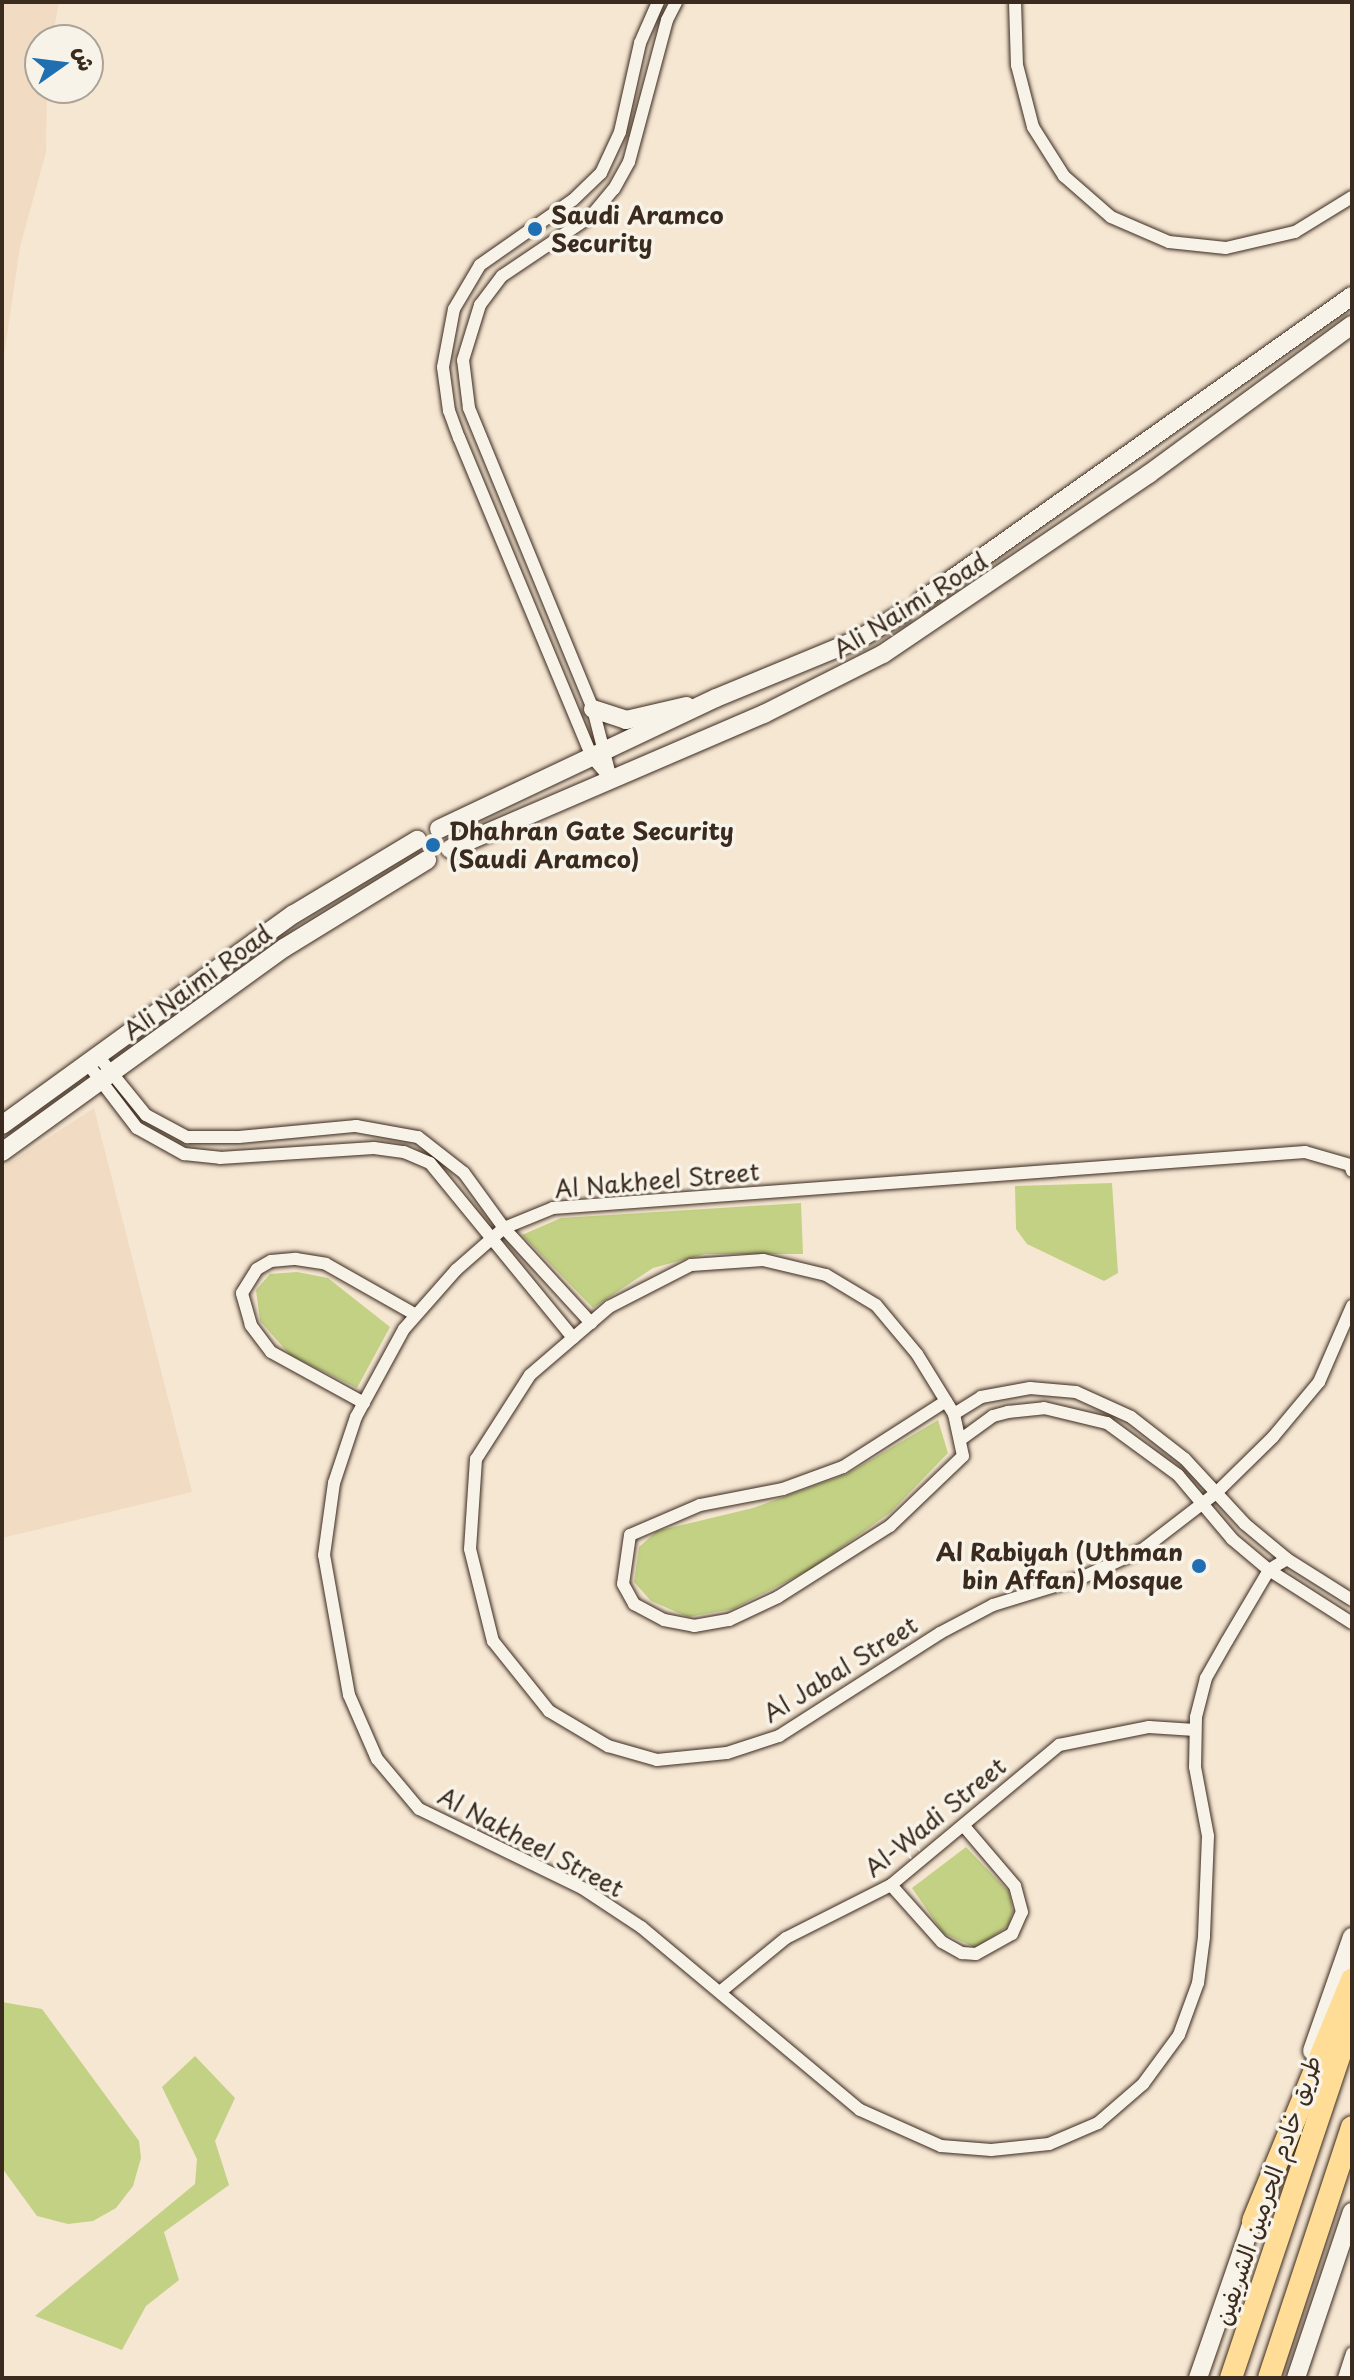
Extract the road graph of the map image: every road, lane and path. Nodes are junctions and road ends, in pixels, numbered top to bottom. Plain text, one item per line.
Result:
1 (658, 2) edge
2 (676, 2) edge
3 (1015, 2) edge
4 (1352, 197) edge
5 (573, 200) junction
6 (591, 216) junction
7 (485, 259) junction
8 (502, 276) junction
9 (1352, 296) edge
10 (1352, 325) edge
11 (921, 601) dead end
12 (903, 613) dead end
13 (716, 698) junction
14 (593, 709) junction
15 (599, 754) junction
16 (611, 779) junction
17 (417, 840) dead end
18 (390, 856) junction
19 (427, 860) dead end
20 (402, 875) junction
21 (93, 1060) junction
22 (107, 1077) junction
23 (2, 1125) edge
24 (2, 1152) edge
25 (1352, 1171) edge
26 (504, 1228) junction
27 (492, 1238) junction
28 (1352, 1306) edge
29 (416, 1315) junction
30 (591, 1323) junction
31 (573, 1338) junction
32 (946, 1401) junction
33 (364, 1403) junction
34 (954, 1414) junction
35 (960, 1440) junction
36 (1216, 1493) junction
37 (1205, 1502) junction
38 (1287, 1559) junction
39 (1269, 1570) junction
40 (1352, 1600) edge
41 (1352, 1623) edge
42 (1195, 1730) junction
43 (964, 1826) junction
44 (891, 1885) junction
45 (1352, 1937) edge
46 (1352, 1980) edge
47 (720, 1992) junction
48 (1352, 2019) edge
49 (1352, 2127) edge
50 (1352, 2212) edge
51 (1253, 2221) junction
52 (1352, 2353) edge
53 (1198, 2378) edge
54 (1231, 2378) edge
55 (1269, 2378) edge
56 (1296, 2378) edge
57 (1344, 2378) edge

1 - 5 street
2 - 6 street
3 - 4 street
5 - 6 street
5 - 7 street
6 - 8 street
7 - 8 street
7 - 15 street
8 - 14 street
9 - 11 main road, Ali Naimi Road
10 - 16 main road, Ali Naimi Road
12 - 13 main road, Ali Naimi Road
13 - 14 main road
13 - 15 main road, Ali Naimi Road
14 - 15 street
15 - 16 street
15 - 16 main road, Ali Naimi Road
17 - 18 main road, Ali Naimi Road
18 - 20 main road
18 - 21 main road, Ali Naimi Road
19 - 20 main road, Ali Naimi Road
20 - 22 main road, Ali Naimi Road
21 - 22 street
21 - 23 main road, Ali Naimi Road
22 - 24 main road, Ali Naimi Road
22 - 26 street
22 - 27 street
25 - 26 street, Al Nakheel Street
26 - 27 street, Al Nakheel Street
26 - 30 street
27 - 29 street, Al Nakheel Street
27 - 31 street
28 - 36 street
29 - 33 street, Al Nakheel Street
29 - 33 street
30 - 31 street, Al Jabal Street
30 - 32 street, Al Jabal Street
31 - 37 street, Al Jabal Street
32 - 34 street, Al Jabal Street
32 - 35 street
33 - 47 street, Al Nakheel Street
34 - 35 street, Al Jabal Street
34 - 36 street
35 - 37 street
36 - 37 street, Al Jabal Street
36 - 38 street
37 - 39 street
38 - 39 street, Al Nakheel Street
38 - 40 street
39 - 41 street
39 - 42 street, Al Nakheel Street
42 - 43 street, Al-Wadi Street
42 - 47 street, Al Nakheel Street
43 - 44 street, Al-Wadi Street
43 - 44 street
44 - 47 street, Al-Wadi Street
45 - 51 main road
46 - 51 highway
48 - 54 highway, طريق خادم الحرمين الشريفين
49 - 55 highway
50 - 56 main road
51 - 53 main road
52 - 57 street

